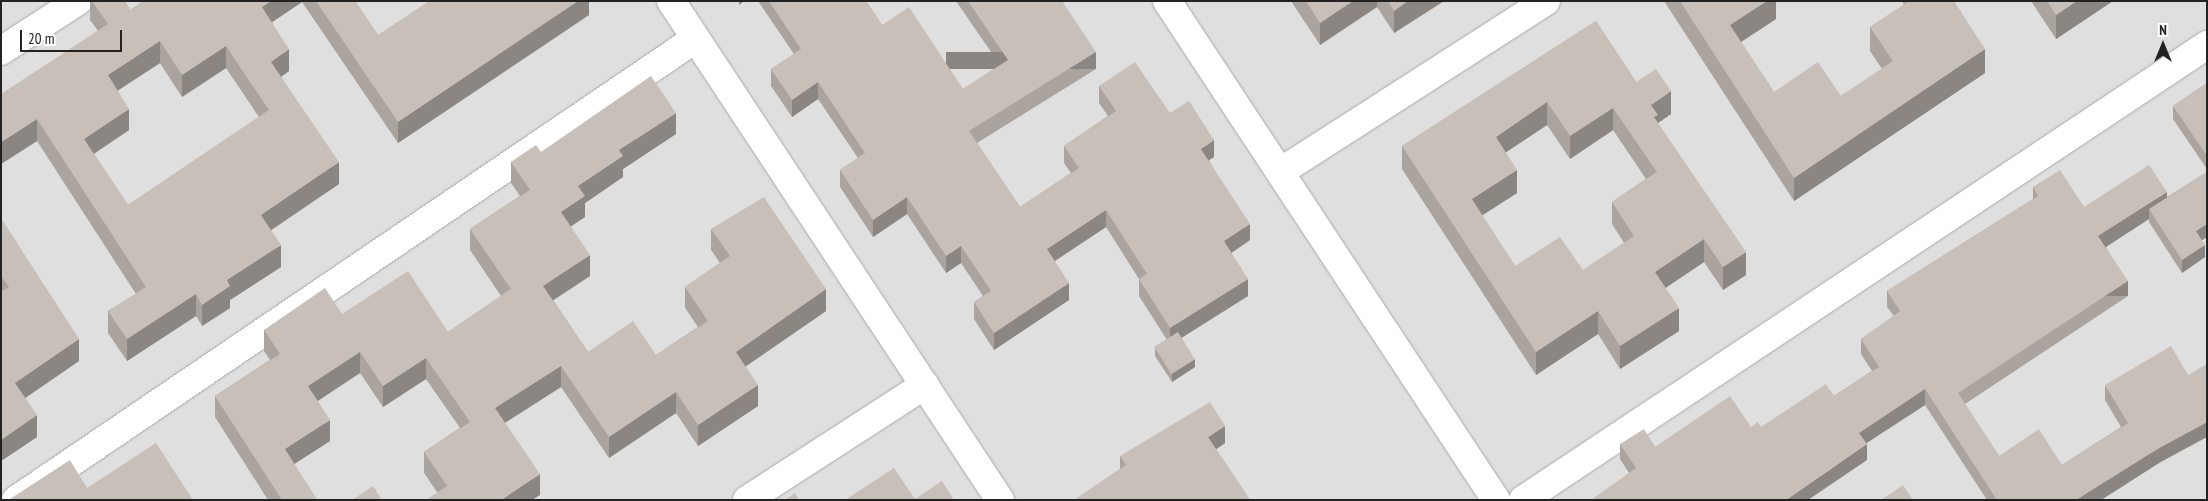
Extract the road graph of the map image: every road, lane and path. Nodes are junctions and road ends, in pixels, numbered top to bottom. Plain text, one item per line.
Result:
1 (78, 1) edge
2 (671, 1) edge
3 (1167, 1) edge
4 (1546, 1) edge
5 (695, 39) junction
6 (2207, 45) edge
7 (1, 51) edge
8 (1280, 172) junction
9 (925, 385) junction
10 (16, 500) edge
11 (747, 500) edge
12 (1000, 500) edge
13 (1496, 500) edge
14 (1523, 500) edge

1 - 7 street
2 - 5 street
3 - 8 street
4 - 8 street
5 - 9 street
5 - 10 street
6 - 14 street
8 - 13 street
9 - 11 street
9 - 12 street

